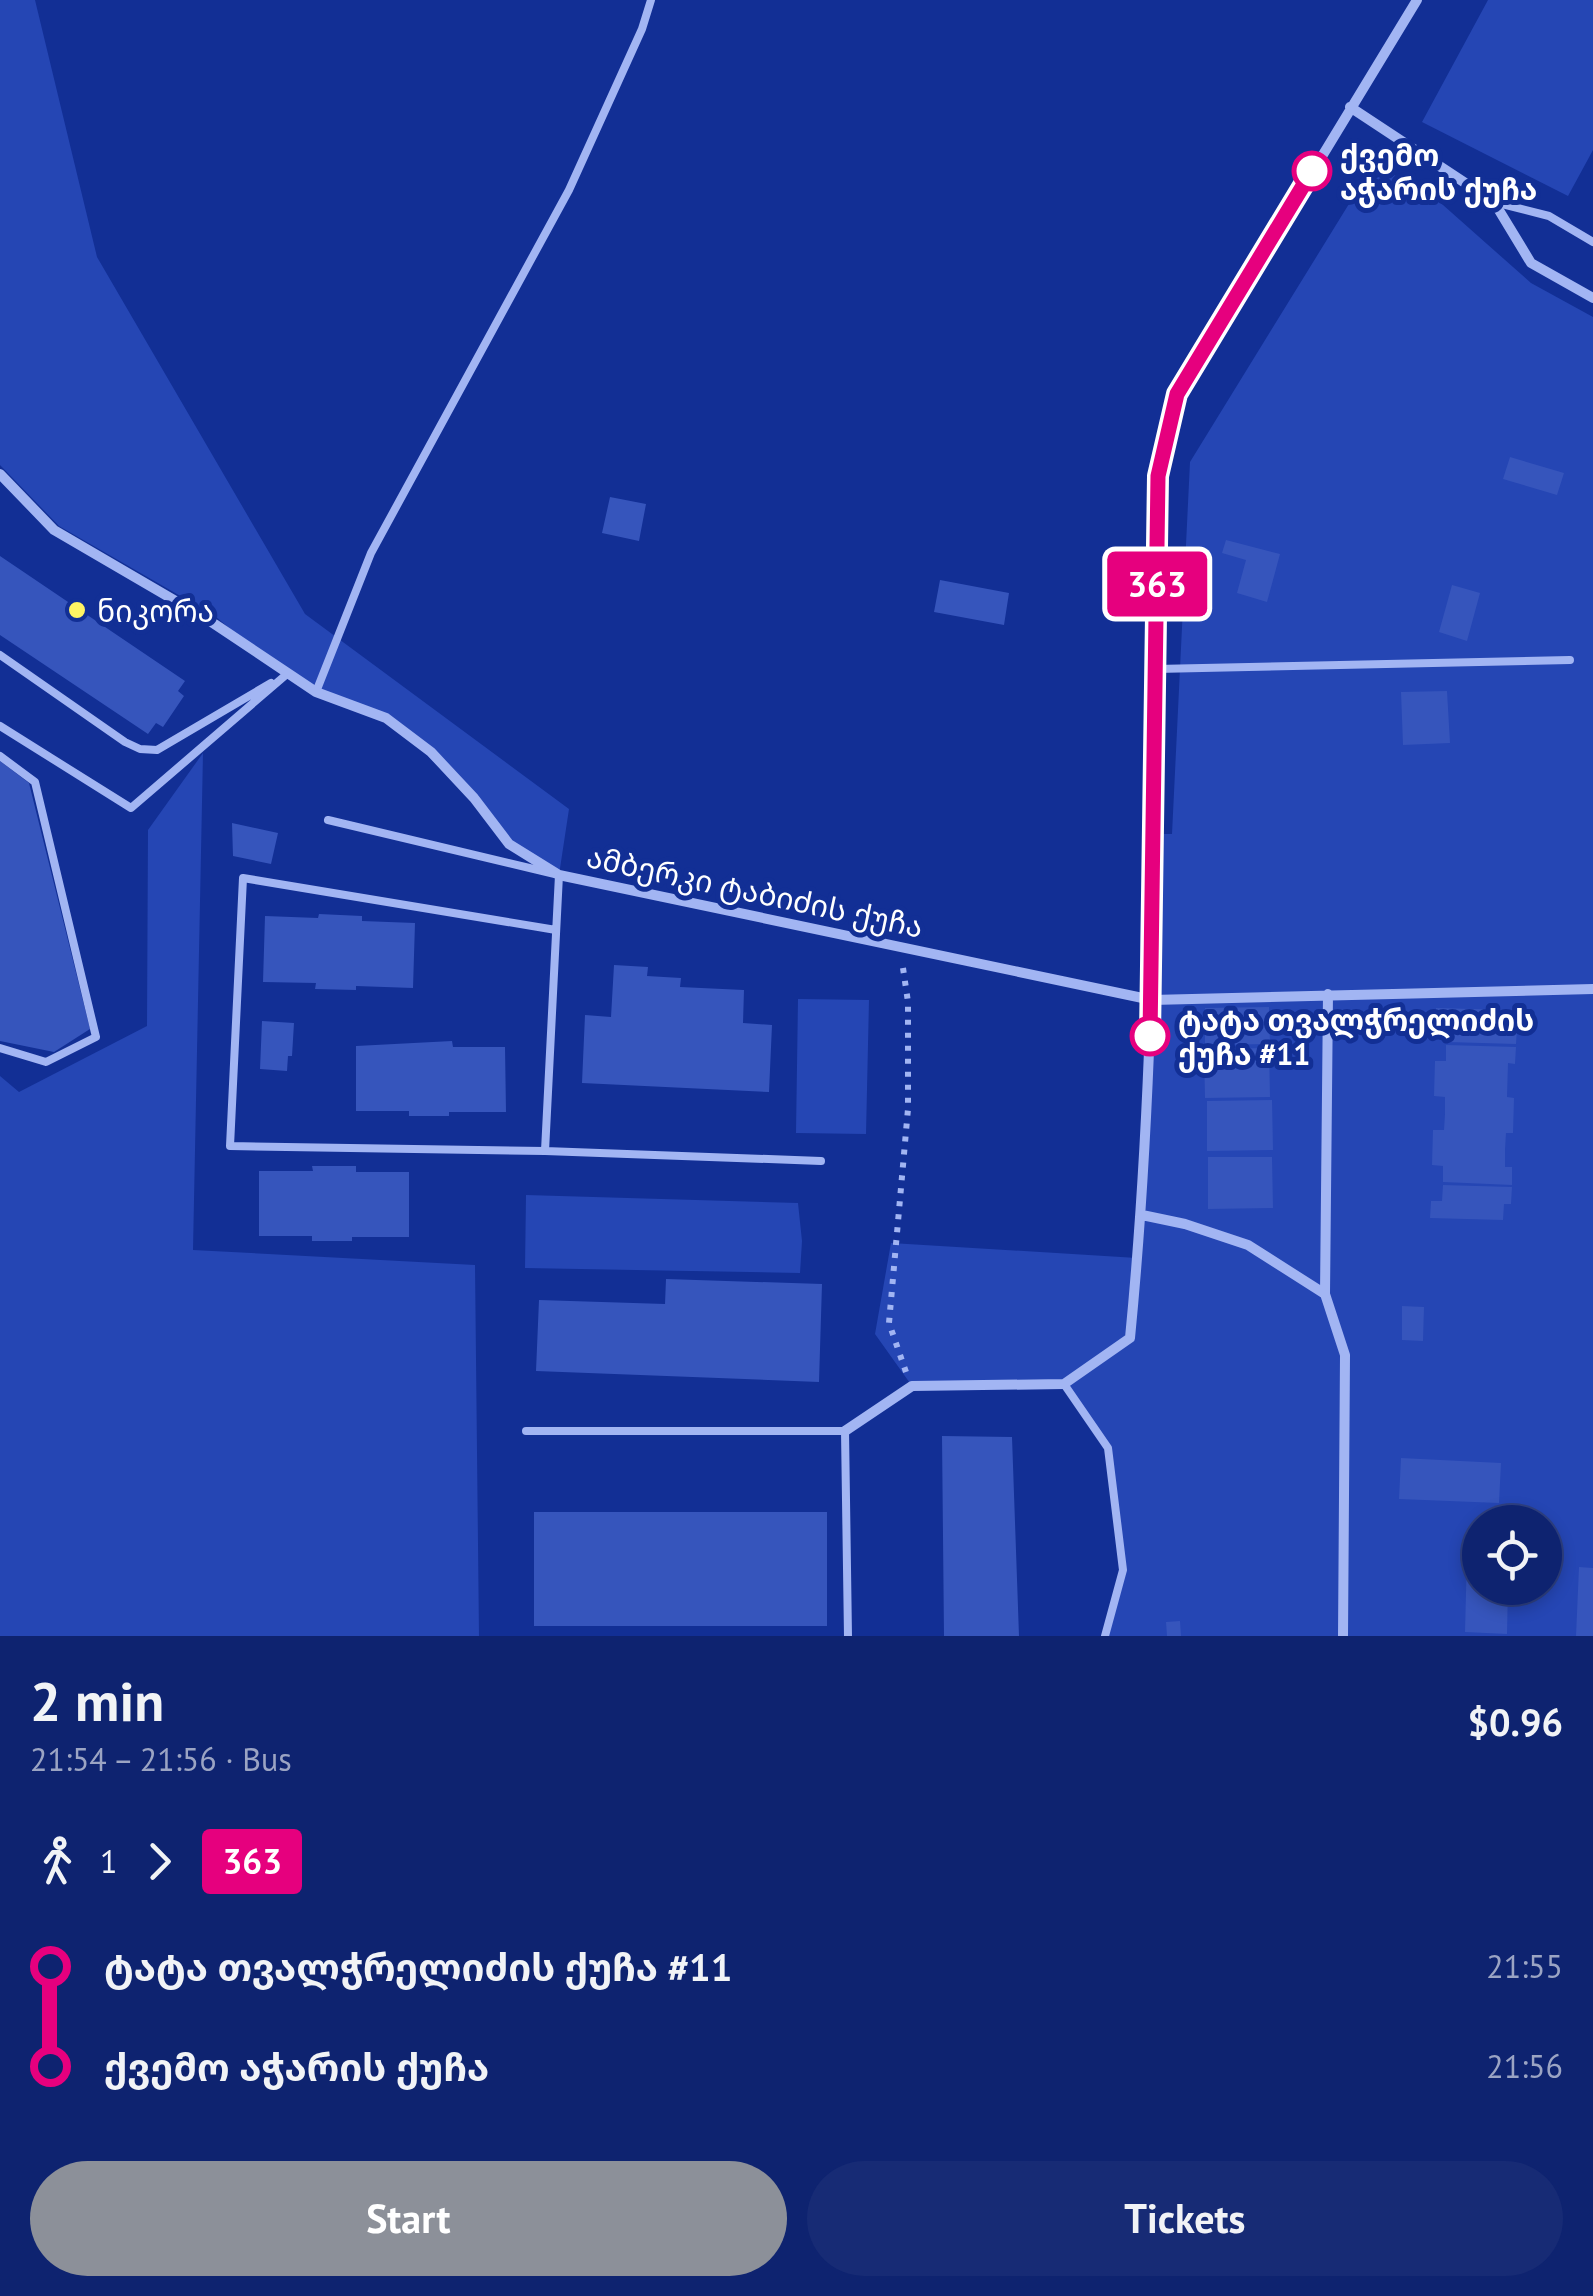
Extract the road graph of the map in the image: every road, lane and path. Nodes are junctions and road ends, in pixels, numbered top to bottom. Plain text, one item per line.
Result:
1 (650, 0) edge
2 (1417, 0) edge
3 (1350, 107) junction
4 (1494, 202) junction
5 (1593, 242) edge
6 (1593, 298) edge
7 (0, 474) edge
8 (0, 656) edge
9 (1570, 660) dead end
10 (1156, 669) junction
11 (288, 674) junction
12 (316, 692) junction
13 (0, 726) edge
14 (0, 756) edge
15 (328, 820) dead end
16 (559, 875) junction
17 (556, 930) junction
18 (900, 947) junction
19 (1593, 989) edge
20 (1328, 994) junction
21 (1152, 1000) junction
22 (0, 1048) edge
23 (545, 1152) junction
24 (821, 1162) dead end
25 (1142, 1216) junction
26 (1325, 1294) junction
27 (1064, 1384) junction
28 (912, 1386) junction
29 (526, 1430) dead end
30 (846, 1431) junction
31 (848, 1636) edge
32 (1105, 1636) edge
33 (1344, 1636) edge

1 - 12 lane
2 - 3 street
3 - 4 street
3 - 10 street
4 - 5 lane
4 - 6 street
7 - 11 street, ამბერკი ტაბიძის ქუჩა
8 - 11 lane
9 - 10 lane
10 - 21 street
11 - 12 street, ამბერკი ტაბიძის ქუჩა
11 - 13 lane
12 - 16 street, ამბერკი ტაბიძის ქუჩა
14 - 22 lane
15 - 16 lane
16 - 17 lane
16 - 18 street, ამბერკი ტაბიძის ქუჩა
17 - 23 lane
17 - 23 lane
18 - 21 street, ამბერკი ტაბიძის ქუჩა
18 - 28 path
19 - 20 street, ამბერკი ტაბიძის ქუჩა
20 - 21 street, ამბერკი ტაბიძის ქუჩა
20 - 26 street
21 - 25 street
23 - 24 lane
25 - 26 street
25 - 27 street
26 - 33 street
27 - 28 street
27 - 32 lane
28 - 30 street
29 - 30 lane
30 - 31 lane

